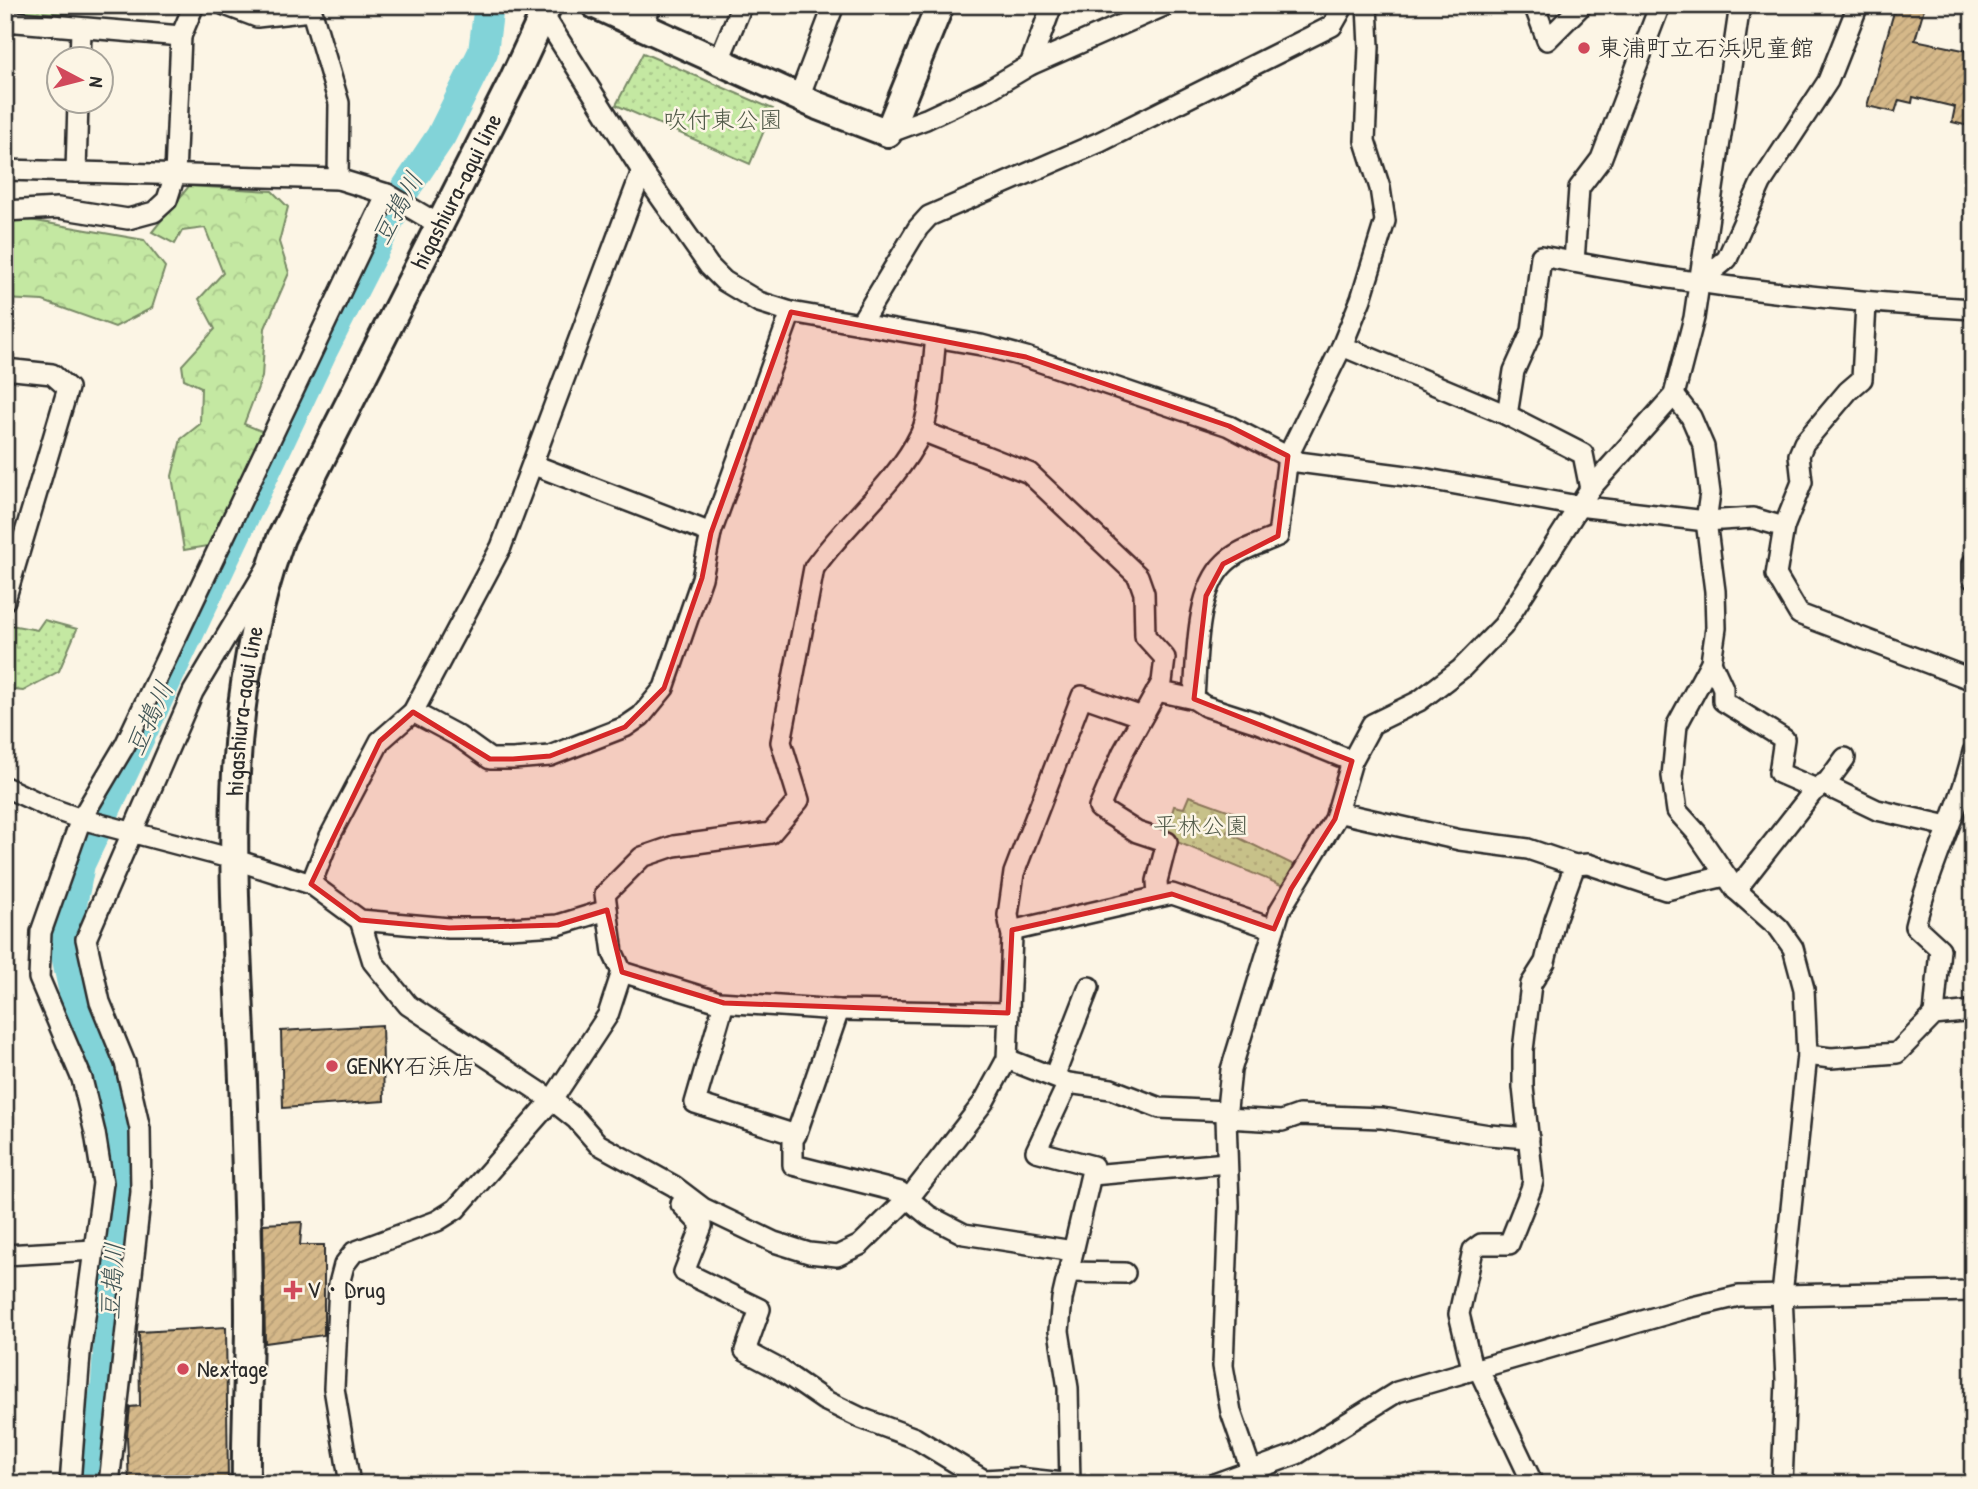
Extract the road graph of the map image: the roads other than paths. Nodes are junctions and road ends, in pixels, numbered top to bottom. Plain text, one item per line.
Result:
1 (194, 5) edge
2 (225, 5) edge
3 (595, 5) edge
4 (742, 5) edge
5 (834, 5) edge
6 (940, 5) edge
7 (1052, 5) edge
8 (1166, 5) edge
9 (1344, 5) edge
10 (1367, 5) edge
11 (1534, 5) edge
12 (1582, 5) edge
13 (1660, 5) edge
14 (1740, 5) edge
15 (1858, 5) edge
16 (311, 8) edge
17 (1146, 10) edge
18 (546, 11) edge
19 (647, 16) edge
20 (5, 21) edge
21 (81, 30) junction
22 (181, 36) junction
23 (80, 46) edge
24 (719, 60) junction
25 (1030, 65) junction
26 (799, 97) junction
27 (78, 116) edge
28 (888, 133) junction
29 (5, 170) edge
30 (642, 171) junction
31 (76, 172) junction
32 (175, 175) junction
33 (338, 179) junction
34 (387, 194) junction
35 (5, 211) edge
36 (432, 221) junction
37 (1574, 262) junction
38 (1698, 284) junction
39 (1866, 304) junction
40 (1973, 309) edge
41 (791, 312) junction
42 (860, 324) junction
43 (936, 337) junction
44 (1342, 346) junction
45 (5, 369) edge
46 (1674, 395) junction
47 (1507, 415) junction
48 (922, 431) junction
49 (1288, 456) junction
50 (534, 465) junction
51 (1590, 489) junction
52 (1578, 506) junction
53 (1706, 521) junction
54 (1784, 527) junction
55 (711, 533) junction
56 (274, 557) junction
57 (1973, 563) edge
58 (1973, 579) edge
59 (5, 600) edge
60 (1711, 663) junction
61 (1973, 680) edge
62 (1157, 691) junction
63 (1194, 699) junction
64 (413, 712) junction
65 (1142, 717) junction
66 (1972, 756) edge
67 (1845, 758) dead end
68 (1352, 761) junction
69 (5, 787) edge
70 (1819, 787) junction
71 (1337, 812) junction
72 (81, 818) junction
73 (1948, 826) junction
74 (131, 832) junction
75 (233, 859) junction
76 (1575, 865) junction
77 (1731, 883) junction
78 (311, 884) junction
79 (1157, 896) junction
80 (607, 910) junction
81 (360, 920) junction
82 (1275, 929) junction
83 (1011, 930) junction
84 (622, 972) junction
85 (1089, 987) dead end
86 (724, 1003) junction
87 (839, 1010) junction
88 (1973, 1012) edge
89 (1008, 1013) junction
90 (1934, 1015) junction
91 (1807, 1055) junction
92 (1007, 1059) junction
93 (1061, 1080) junction
94 (552, 1100) junction
95 (1226, 1114) junction
96 (793, 1134) junction
97 (1529, 1138) junction
98 (1227, 1163) junction
99 (648, 1172) junction
100 (1092, 1175) junction
101 (907, 1200) junction
102 (94, 1251) junction
103 (1073, 1251) junction
104 (5, 1255) edge
105 (1068, 1272) junction
106 (1125, 1273) dead end
107 (1973, 1291) edge
108 (1782, 1295) junction
109 (1475, 1368) junction
110 (1253, 1476) edge
111 (983, 1482) edge
112 (70, 1484) edge
113 (109, 1484) edge
114 (246, 1484) edge
115 (350, 1484) edge
116 (1071, 1484) edge
117 (1214, 1484) edge
118 (1533, 1484) edge
119 (1782, 1484) edge

1 - 22 street
2 - 16 street
3 - 19 main road
4 - 24 street
5 - 26 street
6 - 28 main road
7 - 25 street
8 - 17 street
9 - 42 street
10 - 44 street
11 - 12 street
13 - 37 street
14 - 38 street
15 - 38 street
16 - 33 street
17 - 25 street
18 - 30 street
18 - 36 main road, higashiura-agui line
19 - 24 main road
20 - 21 street
21 - 22 street
21 - 23 street
22 - 32 street
24 - 26 main road
25 - 28 street
26 - 28 main road
27 - 31 street
29 - 31 street
30 - 41 street
30 - 50 street
31 - 32 street
32 - 33 street
32 - 35 street
33 - 34 street
34 - 36 street
34 - 72 street
36 - 56 main road, higashiura-agui line
37 - 38 street
37 - 47 street
38 - 39 street
38 - 46 street
39 - 40 street
39 - 54 street
41 - 42 street
41 - 55 street
42 - 43 street
43 - 48 street
43 - 49 street
44 - 47 street
44 - 49 street
45 - 59 street
46 - 51 street
46 - 53 street
47 - 51 street
48 - 62 street
48 - 80 street
49 - 52 street
49 - 63 street
50 - 55 street
50 - 64 street
51 - 52 street
52 - 53 street
52 - 68 street
53 - 54 street
53 - 60 street
54 - 61 street
55 - 64 street
56 - 74 street
56 - 75 main road, higashiura-agui line
57 - 58 street
60 - 70 street
60 - 77 street
62 - 63 street
62 - 65 street
63 - 68 street
64 - 78 street
65 - 79 street
65 - 83 street
66 - 73 street
67 - 70 street
68 - 71 street
69 - 72 street
70 - 73 street
70 - 77 street
71 - 76 street
71 - 82 street
72 - 74 street
72 - 102 street
73 - 90 street
74 - 75 street
74 - 113 street
75 - 78 street
75 - 114 main road, higashiura-agui line
76 - 77 street
76 - 97 street
77 - 91 street
78 - 81 street
79 - 82 street
79 - 83 street
80 - 81 street
80 - 84 street
81 - 94 street
82 - 95 street
83 - 89 street
84 - 86 street
84 - 94 street
85 - 93 street
86 - 87 street
86 - 96 street
87 - 89 street
87 - 96 street
88 - 90 street
89 - 92 street
90 - 91 street
91 - 108 street
92 - 93 street
92 - 101 street
93 - 95 street
93 - 100 street
94 - 99 street
94 - 115 street
95 - 97 street
95 - 98 street
96 - 101 street
97 - 109 street
98 - 100 street
98 - 110 street
99 - 101 street
99 - 111 street
100 - 103 street
101 - 103 street
102 - 104 street
102 - 112 street
103 - 105 street
105 - 106 street
105 - 116 street
107 - 108 street
108 - 109 street
108 - 119 street
109 - 110 street
109 - 118 street
110 - 117 street
111 - 116 street

